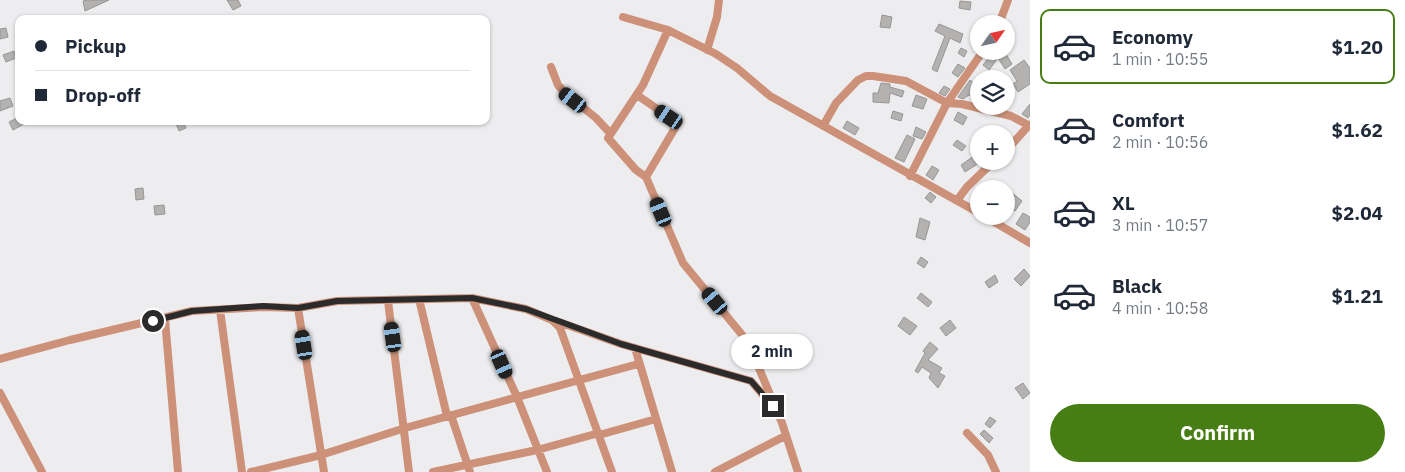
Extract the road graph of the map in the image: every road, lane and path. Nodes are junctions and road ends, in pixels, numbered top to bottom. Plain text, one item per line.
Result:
1 (719, 0) edge
2 (1008, 0) edge
3 (1002, 15) edge
4 (623, 17) dead end
5 (668, 30) junction
6 (707, 50) junction
7 (977, 60) edge
8 (550, 67) dead end
9 (637, 95) junction
10 (947, 103) junction
11 (823, 126) junction
12 (1029, 126) edge
13 (610, 133) junction
14 (1015, 141) edge
15 (985, 170) edge
16 (910, 176) junction
17 (646, 178) junction
18 (958, 199) junction
19 (970, 207) edge
20 (999, 225) edge
21 (1030, 243) edge
22 (472, 298) junction
23 (419, 299) junction
24 (388, 301) junction
25 (298, 308) junction
26 (220, 310) junction
27 (165, 319) junction
28 (552, 320) junction
29 (634, 348) junction
30 (0, 359) edge
31 (638, 364) junction
32 (580, 380) junction
33 (0, 393) edge
34 (517, 397) junction
35 (773, 406) junction
36 (449, 416) junction
37 (656, 419) junction
38 (405, 428) junction
39 (967, 433) dead end
40 (599, 434) junction
41 (785, 436) junction
42 (537, 450) junction
43 (321, 455) junction
44 (469, 468) edge
45 (42, 472) edge
46 (178, 472) edge
47 (242, 472) edge
48 (251, 472) edge
49 (324, 472) edge
50 (409, 472) edge
51 (433, 472) edge
52 (546, 472) edge
53 (612, 472) edge
54 (672, 472) edge
55 (715, 472) edge
56 (798, 472) edge
57 (996, 472) edge

1 - 6 street
2 - 3 street
4 - 5 street
5 - 6 street
5 - 9 street
6 - 11 street
7 - 10 street
8 - 13 street
9 - 13 street
9 - 17 street
10 - 11 street
10 - 12 street
10 - 16 street
11 - 16 street
12 - 14 street
13 - 17 street
15 - 18 street
16 - 18 street
17 - 35 street
18 - 19 street
20 - 21 street
22 - 23 street
22 - 28 street
22 - 34 street
23 - 24 street
23 - 36 street
24 - 25 street
24 - 38 street
25 - 26 street
25 - 43 street
26 - 27 street
26 - 47 street
27 - 30 street
27 - 46 street
28 - 29 street
28 - 32 street
29 - 31 street
29 - 35 street
31 - 32 street
31 - 37 street
32 - 34 street
32 - 40 street
33 - 45 street
34 - 36 street
34 - 42 street
35 - 41 street
36 - 38 street
36 - 44 street
37 - 40 street
37 - 54 street
38 - 43 street
38 - 50 street
39 - 57 street
40 - 42 street
40 - 53 street
41 - 55 street
41 - 56 street
42 - 44 street
42 - 52 street
43 - 48 street
43 - 49 street
44 - 51 street

